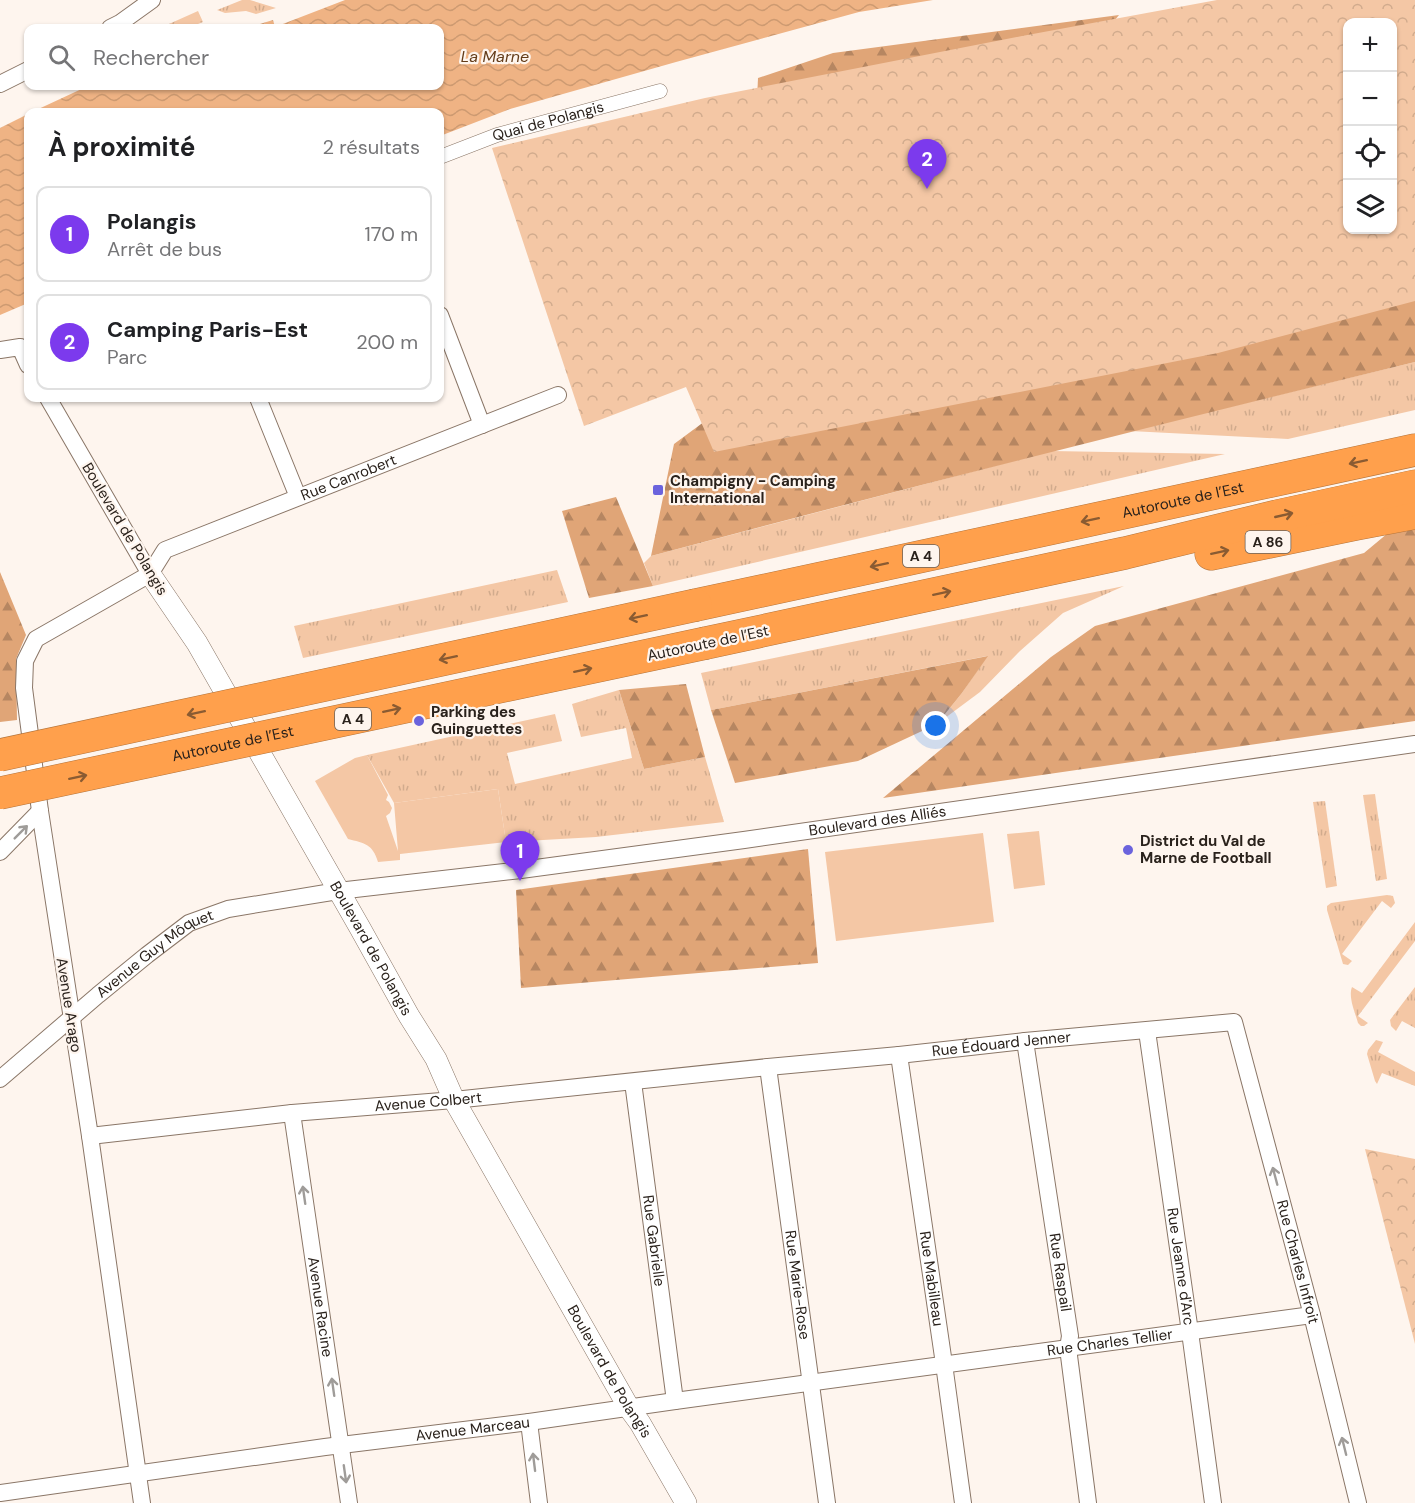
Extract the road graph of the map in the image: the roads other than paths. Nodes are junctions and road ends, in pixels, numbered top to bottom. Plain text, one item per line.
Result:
1 (152, 0) edge
2 (118, 24) edge
3 (24, 72) edge
4 (0, 84) edge
5 (660, 91) dead end
6 (444, 155) edge
7 (444, 325) edge
8 (24, 341) edge
9 (0, 350) edge
10 (558, 395) dead end
11 (50, 402) edge
12 (260, 402) edge
13 (482, 425) junction
14 (1415, 450) edge
15 (1415, 486) edge
16 (297, 497) junction
17 (1415, 513) edge
18 (1125, 554) junction
19 (150, 574) junction
20 (1415, 744) edge
21 (0, 755) edge
22 (0, 793) edge
23 (40, 811) junction
24 (0, 852) edge
25 (338, 891) junction
26 (71, 1017) junction
27 (1234, 1022) joint
28 (1147, 1030) junction
29 (1024, 1041) junction
30 (899, 1055) junction
31 (768, 1067) junction
32 (0, 1079) edge
33 (633, 1082) junction
34 (454, 1100) junction
35 (292, 1113) junction
36 (90, 1136) junction
37 (1312, 1315) junction
38 (1190, 1332) junction
39 (1068, 1348) junction
40 (944, 1364) junction
41 (812, 1383) junction
42 (675, 1401) junction
43 (629, 1408) junction
44 (529, 1422) junction
45 (341, 1445) junction
46 (138, 1473) junction
47 (0, 1492) edge
48 (142, 1503) edge
49 (349, 1503) edge
50 (539, 1503) edge
51 (686, 1503) edge
52 (827, 1503) edge
53 (963, 1503) edge
54 (1088, 1503) edge
55 (1213, 1503) edge
56 (1358, 1503) edge

1 - 2 street
3 - 4 street
5 - 6 street, Quai de Polangis
7 - 13 street
8 - 9 street
10 - 13 street, Rue Canrobert
11 - 19 street, Boulevard de Polangis
12 - 16 street
13 - 16 street, Rue Canrobert
14 -> 21 highway, Autoroute de l’Est / A 4, bridge
18 -> 15 highway, Autoroute de l’Est / A 4
16 - 19 street, Rue Canrobert
18 -> 17 highway, A 86
22 -> 18 highway, Autoroute de l’Est / A 4, bridge
19 - 23 street, Avenue Arago
19 - 25 street, Boulevard de Polangis
20 - 25 street, Boulevard des Alliés
24 -> 23 street
23 - 26 street, Avenue Arago
25 - 26 street, Avenue Guy Môquet
25 - 34 street, Boulevard de Polangis
26 - 32 street, Avenue Guy Môquet
26 - 36 street, Avenue Arago
27 - 28 street, Rue Édouard Jenner
37 -> 27 street, Rue Charles Infroit
28 - 29 street, Rue Édouard Jenner
28 - 38 street, Rue Jeanne d'Arc
29 - 30 street, Rue Édouard Jenner
29 - 39 street, Rue Raspail
30 - 31 street, Rue Édouard Jenner
30 - 40 street, Rue Mabilleau
31 - 33 street, Avenue Colbert
31 - 41 street, Rue Marie-Rose
33 - 34 street, Avenue Colbert
33 - 42 street, Rue Gabrielle
34 - 35 street, Avenue Colbert
34 - 43 street, Boulevard de Polangis
35 - 36 street, Avenue Colbert
45 -> 35 street, Avenue Racine
36 - 46 street, Avenue Arago
37 - 38 street, Rue Charles Tellier
56 -> 37 street, Rue Charles Infroit
38 - 39 street, Rue Charles Tellier
38 - 55 street, Rue Jeanne d'Arc
39 - 40 street, Rue Charles Tellier
39 - 54 street, Rue Raspail
40 - 41 street, Avenue Marceau
40 - 53 street, Rue Mabilleau
41 - 42 street, Avenue Marceau
41 - 52 street, Rue Marie-Rose
42 - 43 street, Avenue Marceau
43 - 44 street, Avenue Marceau
43 - 51 street, Boulevard de Polangis
44 - 45 street, Avenue Marceau
50 -> 44 street
45 - 46 street, Avenue Marceau
45 -> 49 street, Avenue Racine
46 - 47 street, Avenue Marceau
46 - 48 street, Avenue Arago

